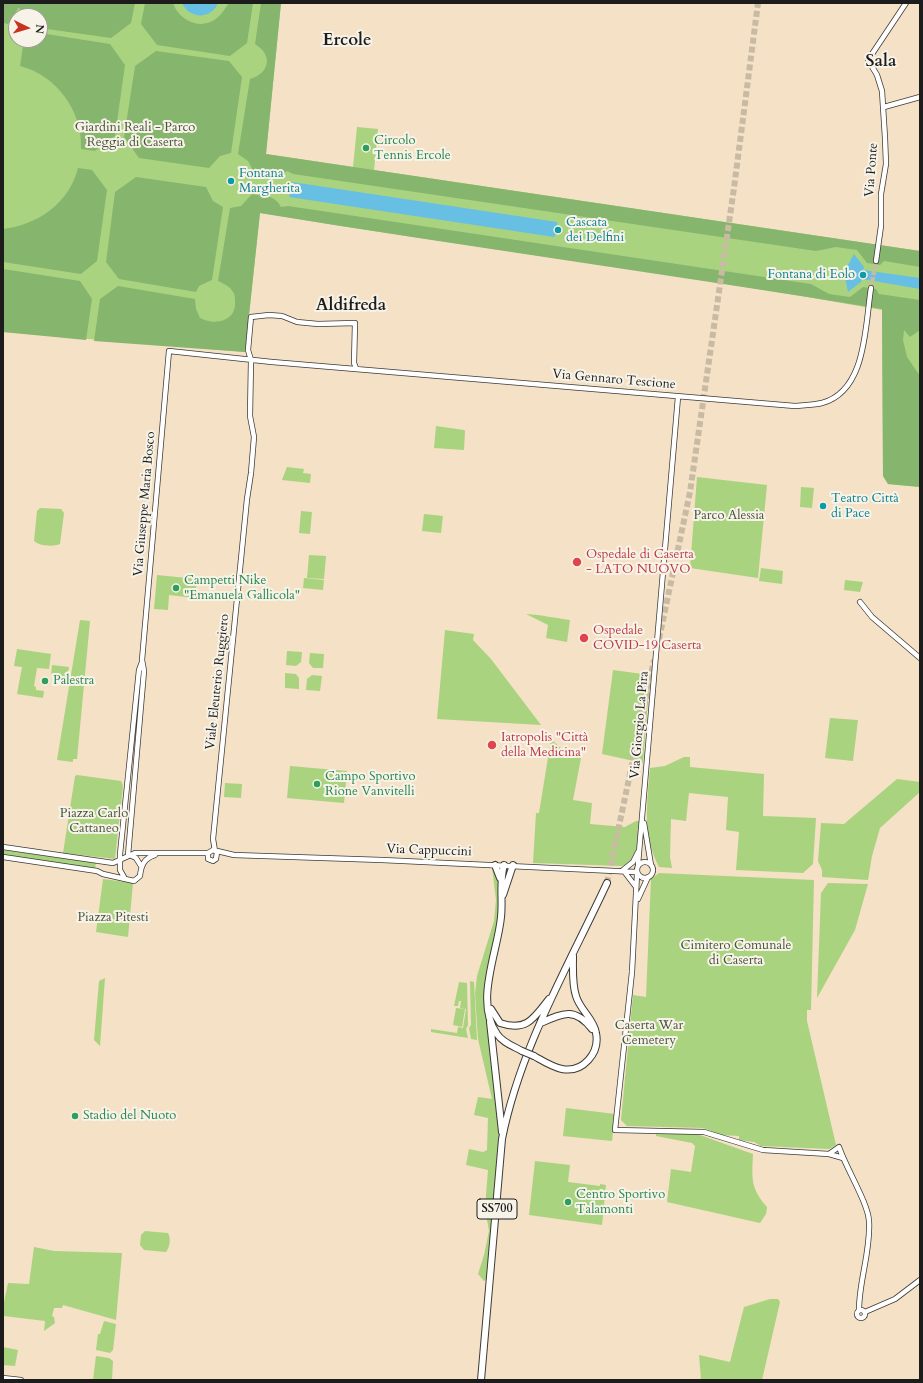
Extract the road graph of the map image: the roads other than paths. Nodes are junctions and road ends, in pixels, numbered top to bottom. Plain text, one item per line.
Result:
1 (906, 3) edge
2 (920, 97) edge
3 (884, 106) junction
4 (876, 261) tunnel mouth
5 (871, 288) tunnel mouth
6 (169, 351) joint
7 (251, 360) junction
8 (356, 368) junction
9 (678, 397) junction
10 (860, 602) dead end
11 (920, 658) edge
12 (141, 671) junction
13 (643, 813) junction
14 (213, 839) junction
15 (640, 847) junction
16 (3, 848) edge
17 (162, 853) junction
18 (208, 854) junction
19 (216, 854) junction
20 (128, 855) junction
21 (3, 857) edge
22 (120, 860) junction
23 (98, 861) junction
24 (651, 864) junction
25 (495, 865) junction
26 (504, 865) junction
27 (513, 865) junction
28 (637, 865) junction
29 (141, 866) junction
30 (623, 870) junction
31 (98, 872) junction
32 (637, 873) junction
33 (124, 877) junction
34 (648, 877) junction
35 (501, 880) junction
36 (607, 883) tunnel mouth
37 (637, 889) junction
38 (636, 902) junction
39 (502, 903) junction
40 (573, 955) junction
41 (555, 991) junction
42 (488, 1004) junction
43 (490, 1015) junction
44 (541, 1023) junction
45 (597, 1042) junction
46 (502, 1139) junction
47 (829, 1154) junction
48 (843, 1158) junction
49 (920, 1280) edge
50 (859, 1310) junction
51 (864, 1312) junction
52 (3, 1378) edge
53 (21, 1380) edge
54 (481, 1380) edge

1 - 3 street, Via Ponte
2 - 3 street
3 - 4 street, Via Ponte
5 - 9 street, Via Gennaro Tescione
6 - 7 street, Via Gennaro Tescione
6 - 12 street, Via Giuseppe Maria Bosco
7 - 8 street, Via Gennaro Tescione
7 - 8 street, Viale Eleuterio Ruggiero
7 - 14 street, Viale Eleuterio Ruggiero
8 - 9 street, Via Gennaro Tescione
9 - 13 street, Via Giorgio La Pira
10 - 11 street
12 - 20 street, Via Giuseppe Maria Bosco
12 - 22 street, Via Giuseppe Maria Bosco
13 - 15 street, Via Giorgio La Pira
13 - 24 street, Via Giorgio La Pira
14 - 18 street, Viale Eleuterio Ruggiero
14 - 19 street, Viale Eleuterio Ruggiero
15 - 28 street, Via Giorgio La Pira
15 - 30 street, Via Giorgio La Pira
16 - 23 street
17 - 18 street
17 - 20 street
17 - 29 street
18 - 19 street
18 - 19 street
19 - 25 street, Via Cappuccini
20 - 22 street
20 - 29 street
21 - 31 street
22 - 23 street
22 - 33 street
23 - 31 street
24 - 28 street
24 - 34 street
25 - 26 street, Via Cappuccini
25 - 35 highway
26 - 27 street, Via Cappuccini
26 - 35 highway
27 - 30 street, Via Cappuccini
27 - 39 highway
28 - 30 street, Via Cappuccini
28 - 32 street
29 - 33 street
30 - 32 street, Via Cappuccini
30 - 37 street
31 - 33 street
32 - 34 street
32 - 37 street
34 - 38 street
35 - 39 highway
36 - 40 highway, SS700
37 - 38 street
38 - 47 street
39 - 42 highway
40 - 41 highway, SS700
40 - 45 highway
41 - 42 highway
41 - 44 highway, SS700
42 - 43 highway
43 - 45 highway, bridge
43 - 46 highway
44 - 45 highway
44 - 46 highway, SS700
46 - 54 highway, SS700
47 - 48 street
47 - 48 street
48 - 50 street
49 - 51 street
50 - 51 street
50 - 51 street
52 - 53 street

